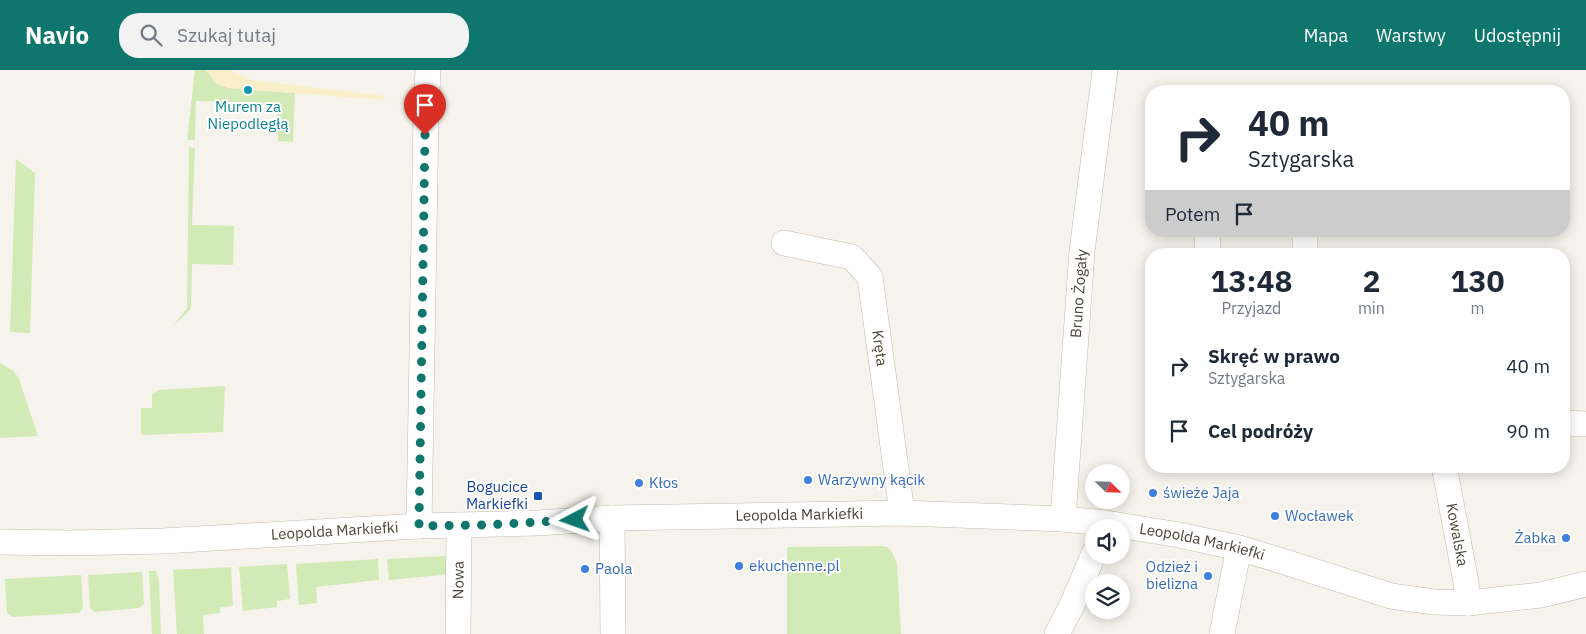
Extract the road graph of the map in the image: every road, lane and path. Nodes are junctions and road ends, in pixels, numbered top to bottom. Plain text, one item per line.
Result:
1 (428, 70) edge
2 (1105, 70) edge
3 (784, 243) dead end
4 (1570, 423) edge
5 (1586, 424) edge
6 (1445, 473) edge
7 (902, 513) junction
8 (612, 518) junction
9 (1063, 518) junction
10 (1085, 522) edge
11 (459, 525) junction
12 (419, 526) junction
13 (1130, 528) edge
14 (0, 542) edge
15 (1239, 548) junction
16 (1090, 564) edge
17 (1586, 584) edge
18 (1468, 603) junction
19 (458, 634) edge
20 (613, 634) edge
21 (1057, 634) edge
22 (1222, 634) edge

1 - 12 street
2 - 9 street, Bruno Żogały
3 - 7 street, Kręta
4 - 5 street
6 - 18 street, Kowalska
7 - 8 street, Leopolda Markiefki
7 - 9 street, Leopolda Markiefki
8 - 11 street, Leopolda Markiefki
8 - 20 street
9 - 10 street, Leopolda Markiefki
11 - 12 street, Leopolda Markiefki
11 - 19 street, Nowa
12 - 14 street, Leopolda Markiefki
13 - 15 street, Leopolda Markiefki
15 - 18 street, Leopolda Markiefki
15 - 22 street
16 - 21 street
17 - 18 street, Leopolda Markiefki

